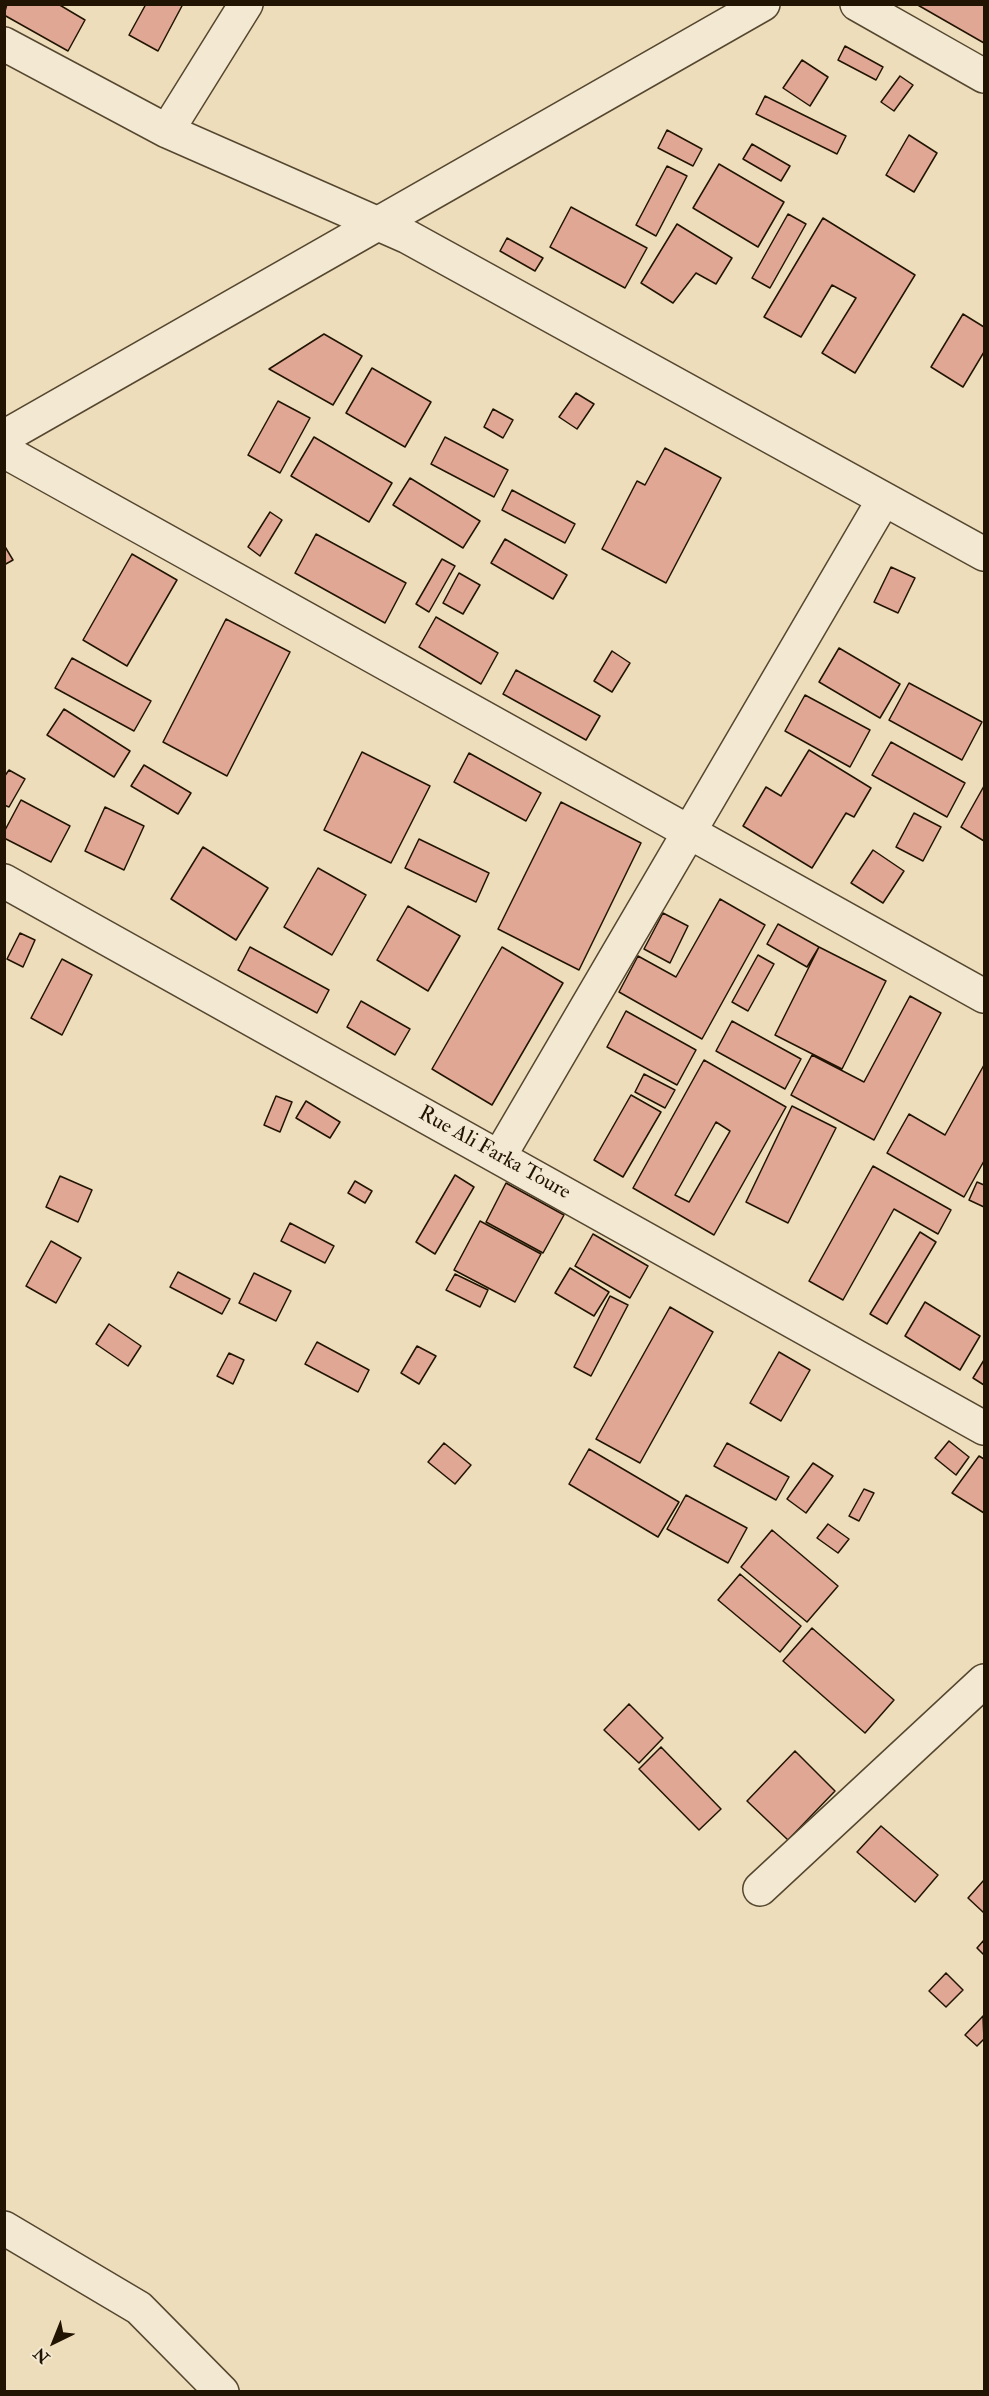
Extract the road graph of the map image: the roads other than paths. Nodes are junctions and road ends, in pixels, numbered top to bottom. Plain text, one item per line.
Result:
1 (246, 4) edge
2 (763, 4) edge
3 (857, 4) edge
4 (4, 44) edge
5 (984, 76) edge
6 (167, 131) junction
7 (378, 224) junction
8 (4, 437) edge
9 (4, 451) edge
10 (884, 499) junction
11 (984, 554) edge
12 (689, 833) junction
13 (4, 881) edge
14 (984, 996) edge
15 (499, 1157) junction
16 (984, 1428) edge
17 (984, 1681) edge
18 (760, 1889) dead end
19 (4, 2228) edge
20 (222, 2391) edge

1 - 6 street
2 - 7 street
3 - 5 street
4 - 6 street
6 - 7 street
7 - 8 street
7 - 10 street
9 - 12 street
10 - 11 street
10 - 12 street
12 - 14 street
12 - 15 street
13 - 15 street, Rue Ali Farka Toure
15 - 16 street, Rue Ali Farka Toure
17 - 18 street
19 - 20 street

